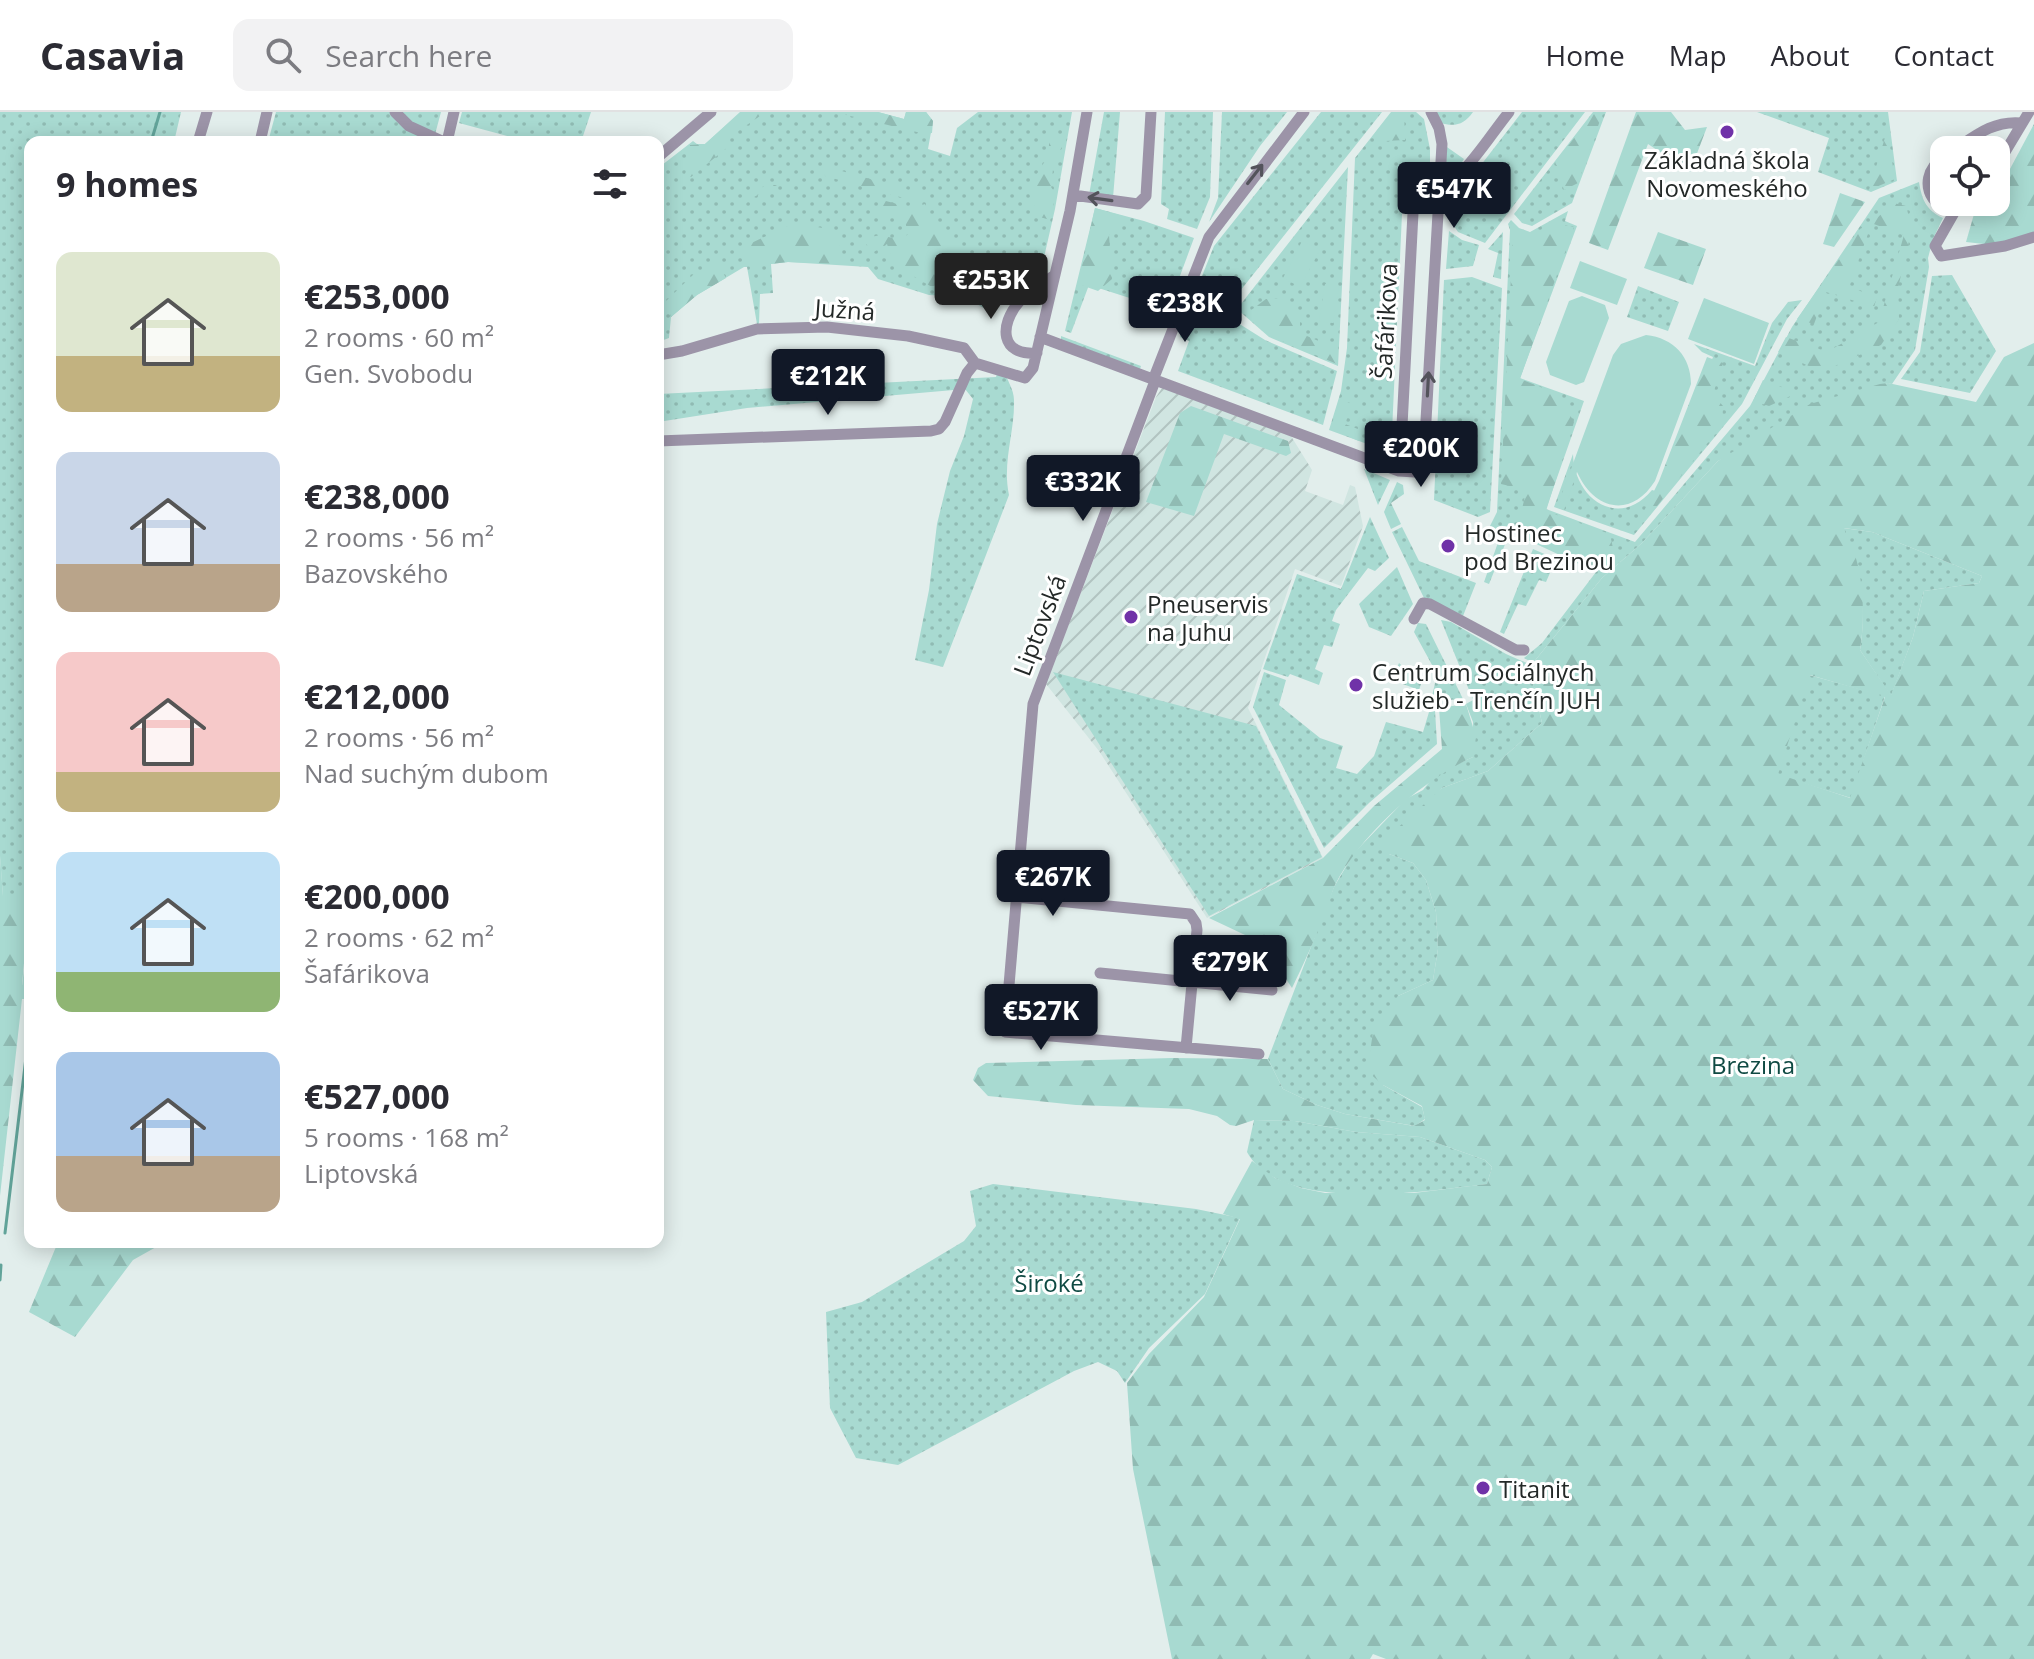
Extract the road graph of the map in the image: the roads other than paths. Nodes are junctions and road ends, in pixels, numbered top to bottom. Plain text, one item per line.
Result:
1 (207, 112) edge
2 (267, 112) edge
3 (395, 112) edge
4 (711, 112) edge
5 (1087, 112) edge
6 (1151, 112) edge
7 (1304, 112) edge
8 (1431, 112) edge
9 (1509, 112) edge
10 (2029, 112) edge
11 (2022, 123) junction
12 (200, 136) edge
13 (261, 136) edge
14 (432, 136) edge
15 (1975, 136) edge
16 (2010, 143) edge
17 (664, 152) edge
18 (1930, 173) edge
19 (1440, 184) junction
20 (1073, 195) junction
21 (1930, 195) edge
22 (1952, 216) edge
23 (2034, 237) edge
24 (1055, 275) junction
25 (1040, 337) junction
26 (1037, 353) junction
27 (664, 354) edge
28 (975, 363) junction
29 (1154, 380) junction
30 (664, 441) edge
31 (1383, 465) junction
32 (1414, 619) dead end
33 (1524, 650) dead end
34 (1016, 897) junction
35 (1100, 973) dead end
36 (1192, 982) junction
37 (1272, 990) dead end
38 (1186, 1048) junction
39 (1259, 1054) dead end

1 - 12 street
2 - 13 street
3 - 14 street
4 - 17 street
5 - 20 street
6 -> 20 street
29 -> 7 street, Liptovská
8 - 19 street
9 - 19 street, Šafárikova
10 - 11 street
11 - 15 street
11 - 16 street
18 - 21 street
19 - 31 street, Šafárikova
31 -> 19 street, Šafárikova
20 - 24 street
22 - 23 street
24 - 25 street
24 - 26 street
25 - 26 street
25 - 29 street
26 - 28 street, Južná
27 - 28 street, Južná
28 - 30 street
29 - 31 street
29 - 34 street, Liptovská
32 - 33 street
34 - 36 street
34 - 38 street, Liptovská
35 - 36 street
36 - 37 street
36 - 38 street
38 - 39 street, Liptovská

